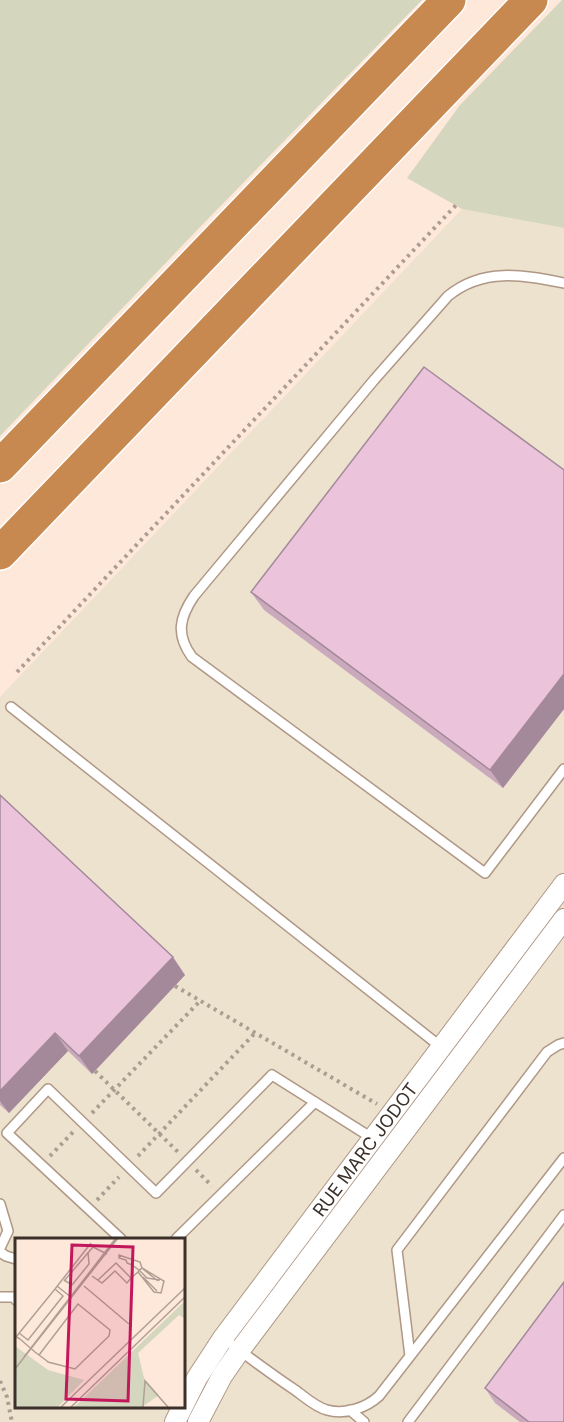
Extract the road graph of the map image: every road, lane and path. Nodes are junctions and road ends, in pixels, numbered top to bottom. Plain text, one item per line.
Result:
1 (449, 0) edge
2 (531, 0) edge
3 (457, 204) dead end
4 (564, 283) edge
5 (0, 466) edge
6 (0, 554) edge
7 (17, 672) dead end
8 (11, 707) dead end
9 (564, 769) edge
10 (564, 884) edge
11 (541, 915) junction
12 (561, 927) edge
13 (175, 986) dead end
14 (200, 1001) junction
15 (255, 1033) junction
16 (564, 1043) edge
17 (441, 1047) junction
18 (95, 1071) dead end
19 (114, 1090) junction
20 (400, 1101) junction
21 (315, 1102) junction
22 (82, 1122) junction
23 (159, 1134) junction
24 (4, 1136) edge
25 (372, 1138) junction
26 (564, 1158) edge
27 (187, 1161) junction
28 (41, 1165) junction
29 (128, 1167) junction
30 (221, 1195) junction
31 (0, 1204) edge
32 (88, 1209) junction
33 (564, 1215) edge
34 (120, 1238) edge
35 (177, 1238) edge
36 (0, 1250) edge
37 (15, 1259) edge
38 (223, 1338) junction
39 (240, 1350) junction
40 (410, 1356) junction
41 (0, 1381) edge
42 (184, 1404) edge
43 (182, 1407) edge
44 (350, 1410) junction
45 (12, 1422) edge
46 (175, 1422) edge
47 (198, 1422) edge
48 (364, 1422) edge
49 (408, 1422) edge

1 - 5 highway
2 - 6 highway
3 - 7 path
4 - 9 lane
8 - 17 lane
10 - 11 street, RUE MARC JODOT
11 - 12 lane
11 - 12 lane
11 - 17 street, RUE MARC JODOT
12 - 39 street, RUE MARC JODOT
13 - 14 path
14 - 15 path
14 - 19 path
15 - 20 path
15 - 23 path
16 - 40 lane
17 - 20 street, RUE MARC JODOT
18 - 19 path
19 - 22 path
19 - 23 path
20 - 25 street, RUE MARC JODOT
21 - 25 lane
21 - 27 lane
21 - 30 lane
22 - 24 lane
22 - 28 path
22 - 29 lane
23 - 27 path
23 - 29 path
24 - 28 lane
25 - 38 street, RUE MARC JODOT
26 - 40 lane
27 - 29 lane
27 - 30 path
28 - 32 lane
29 - 32 path
30 - 35 lane
31 - 36 lane
32 - 34 lane
33 - 49 lane
36 - 37 lane
38 - 39 lane
38 - 42 street, RUE MARC JODOT
39 - 44 lane
39 - 47 street, RUE MARC JODOT
40 - 44 lane
41 - 45 path
43 - 46 street, RUE MARC JODOT
44 - 48 lane

